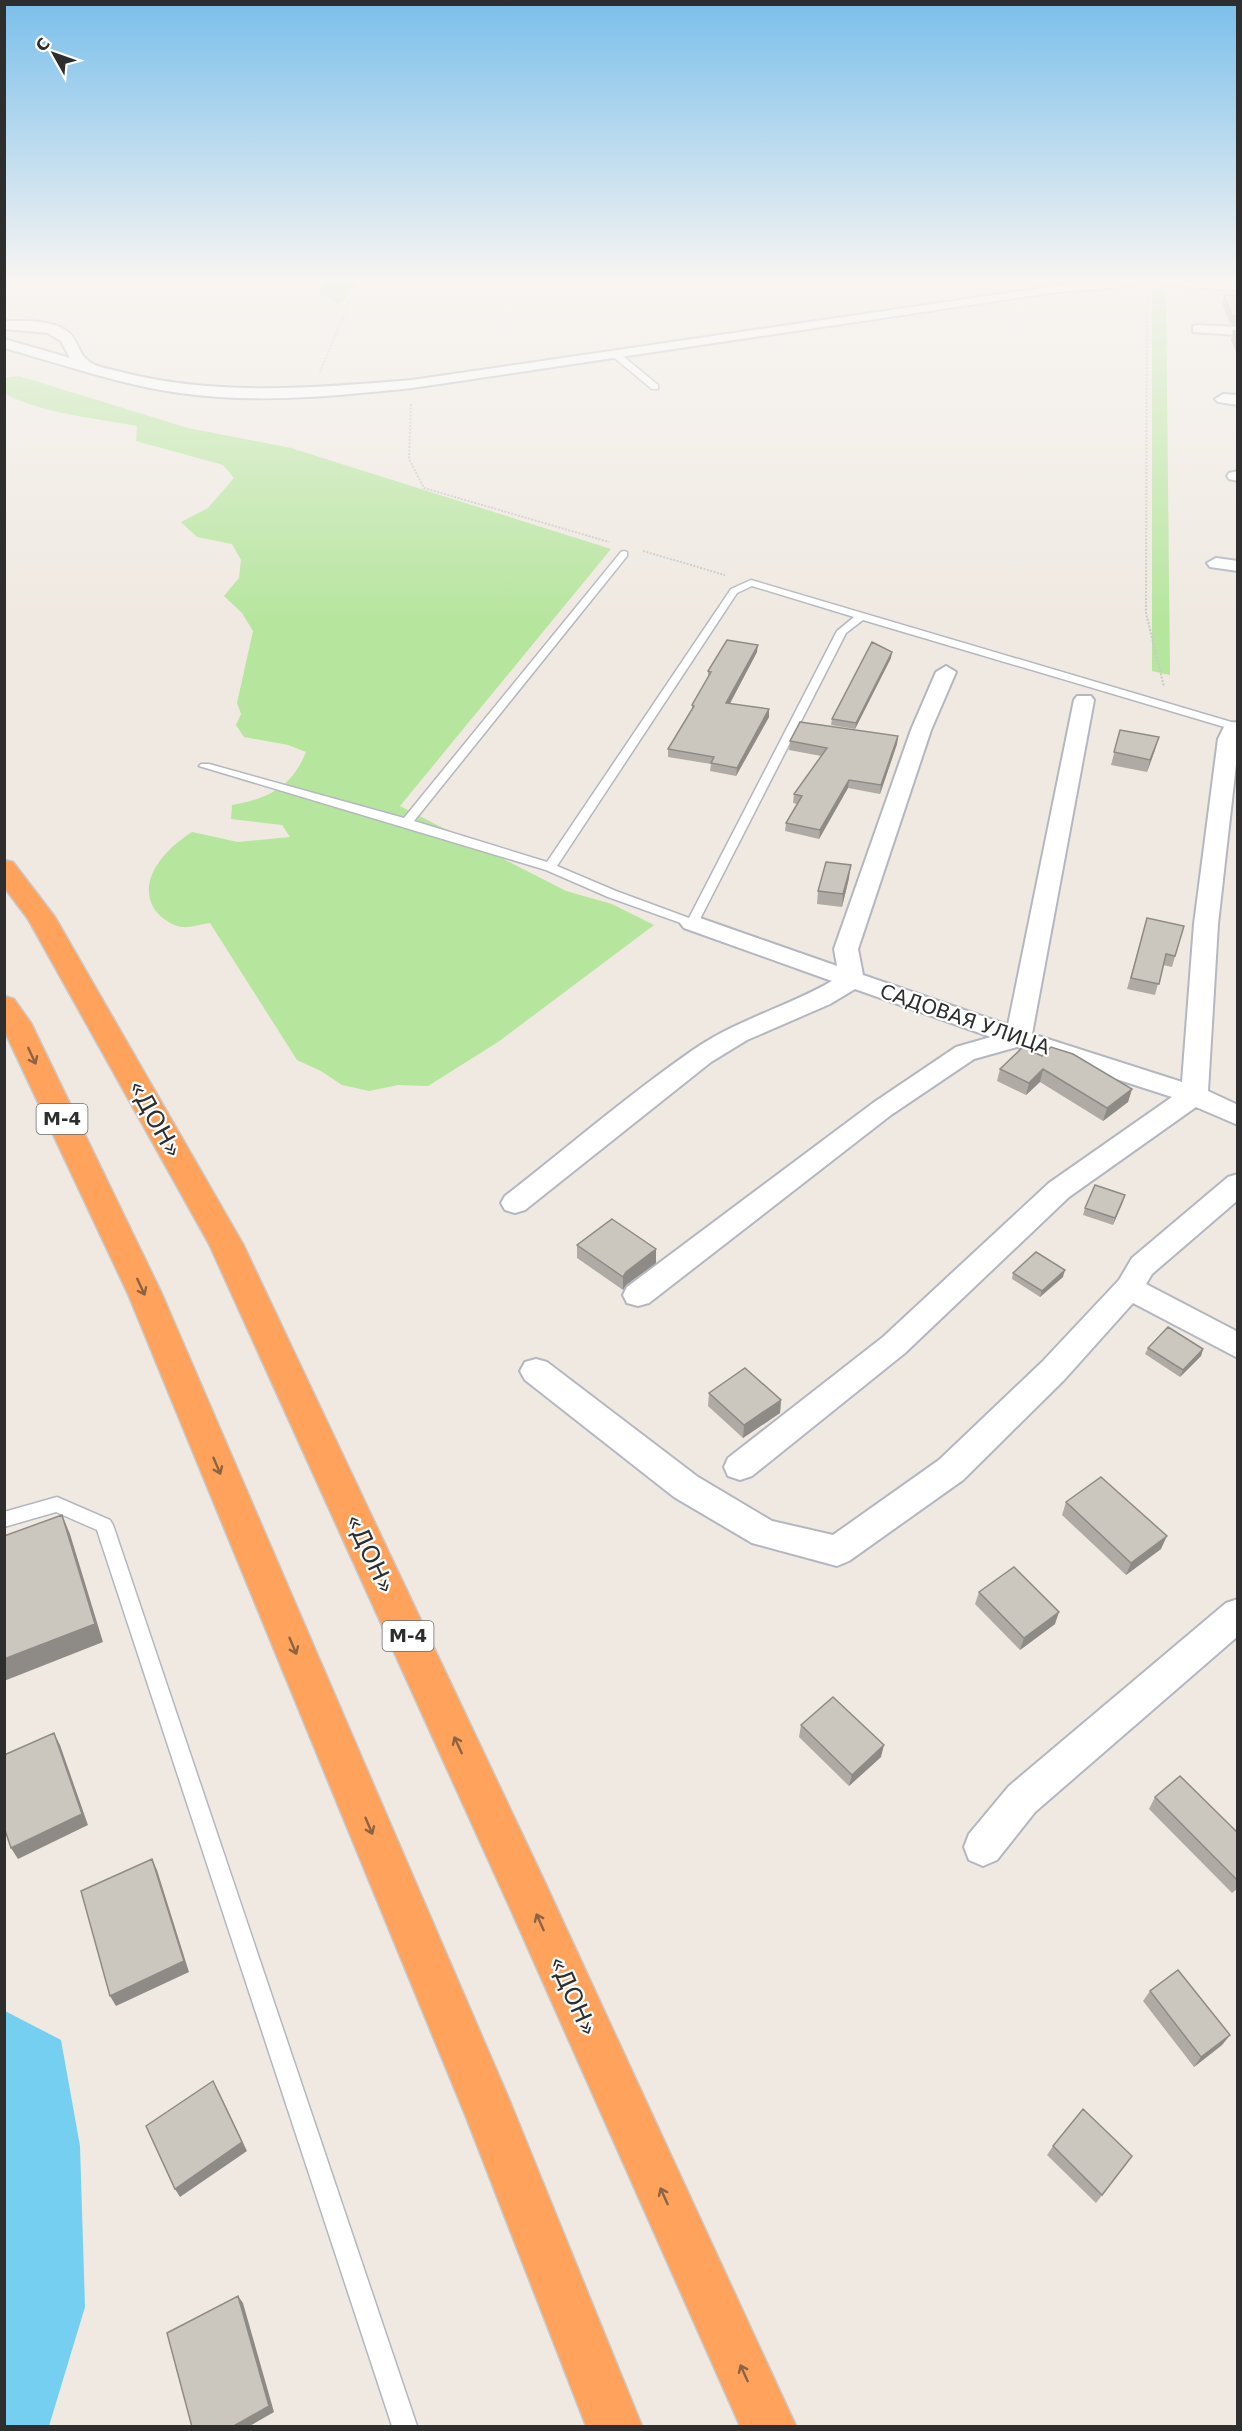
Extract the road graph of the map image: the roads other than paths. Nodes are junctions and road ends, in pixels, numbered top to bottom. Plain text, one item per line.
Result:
1 (624, 554) dead end
2 (1216, 563) dead end
3 (1238, 566) edge
4 (862, 616) junction
5 (946, 672) dead end
6 (1084, 700) dead end
7 (1235, 728) edge
8 (205, 766) dead end
9 (406, 823) junction
10 (550, 867) junction
11 (4, 868) edge
12 (692, 923) junction
13 (852, 980) junction
14 (4, 1005) edge
15 (1018, 1038) junction
16 (1194, 1095) junction
17 (1238, 1116) edge
18 (1238, 1184) edge
19 (515, 1203) dead end
20 (1129, 1288) junction
21 (638, 1295) dead end
22 (1238, 1346) edge
23 (536, 1371) dead end
24 (740, 1467) dead end
25 (4, 1520) edge
26 (1238, 1614) edge
27 (982, 1846) dead end
28 (405, 2427) edge
29 (614, 2427) edge
30 (768, 2427) edge

1 - 9 lane
2 - 3 street
4 - 7 lane
4 - 10 lane
4 - 12 lane
5 - 13 street
6 - 15 street
7 - 16 street
8 - 9 lane
9 - 10 lane
10 - 12 lane
30 -> 11 highway, «ДОН» / М-4
12 - 13 street, САДОВАЯ УЛИЦА
13 - 15 street, САДОВАЯ УЛИЦА
13 - 19 street
14 -> 29 highway, М-4
15 - 16 street, САДОВАЯ УЛИЦА
15 - 21 street
16 - 17 street, САДОВАЯ УЛИЦА
16 - 24 street
18 - 20 street
20 - 22 street
20 - 23 street
25 - 28 lane
26 - 27 street

